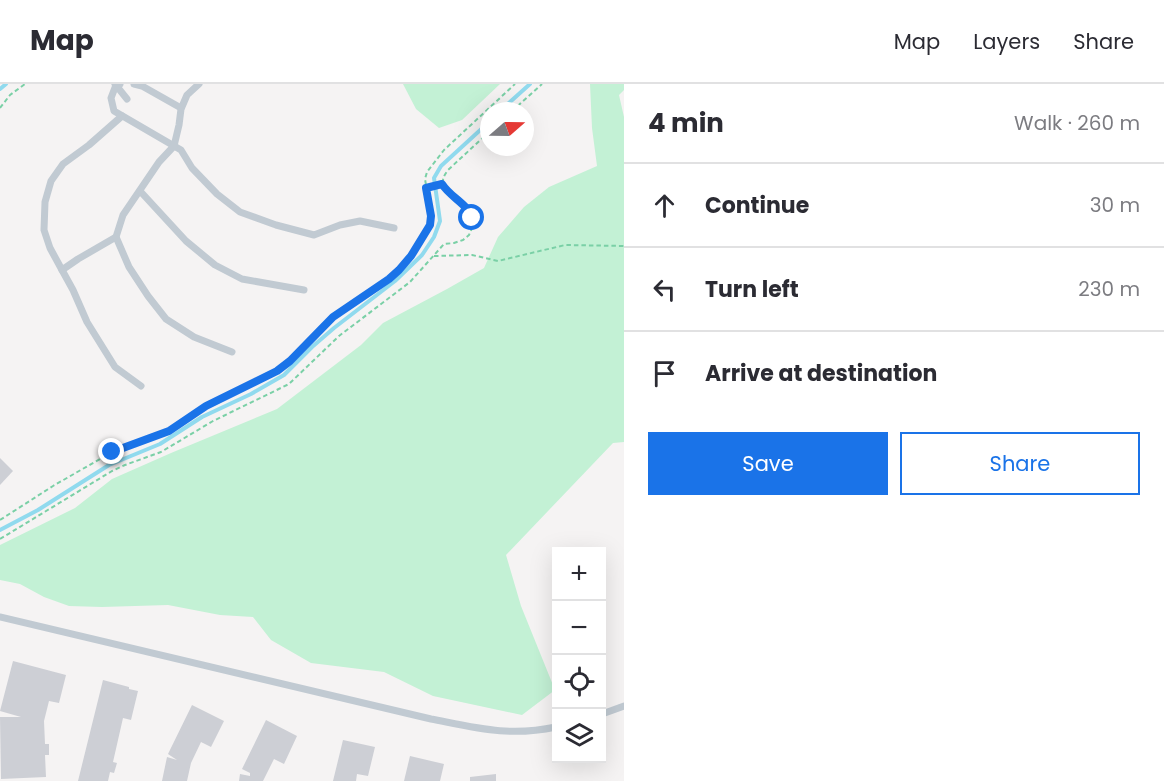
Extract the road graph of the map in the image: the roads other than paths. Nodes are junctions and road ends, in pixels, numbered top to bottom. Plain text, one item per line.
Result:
1 (117, 84) edge
2 (134, 84) edge
3 (199, 84) edge
4 (127, 99) dead end
5 (181, 108) junction
6 (122, 116) junction
7 (174, 146) junction
8 (140, 190) junction
9 (394, 228) dead end
10 (116, 237) junction
11 (62, 270) junction
12 (304, 290) dead end
13 (232, 352) dead end
14 (141, 386) dead end
15 (0, 617) edge
16 (624, 706) edge
17 (606, 713) edge
18 (552, 728) edge

1 - 4 lane
1 - 6 lane
2 - 5 lane
3 - 5 lane
5 - 7 lane
6 - 7 lane
6 - 11 lane
7 - 8 lane
7 - 9 lane
8 - 10 lane
8 - 12 lane
10 - 11 lane
10 - 13 lane
11 - 14 lane
15 - 18 lane
16 - 17 lane

